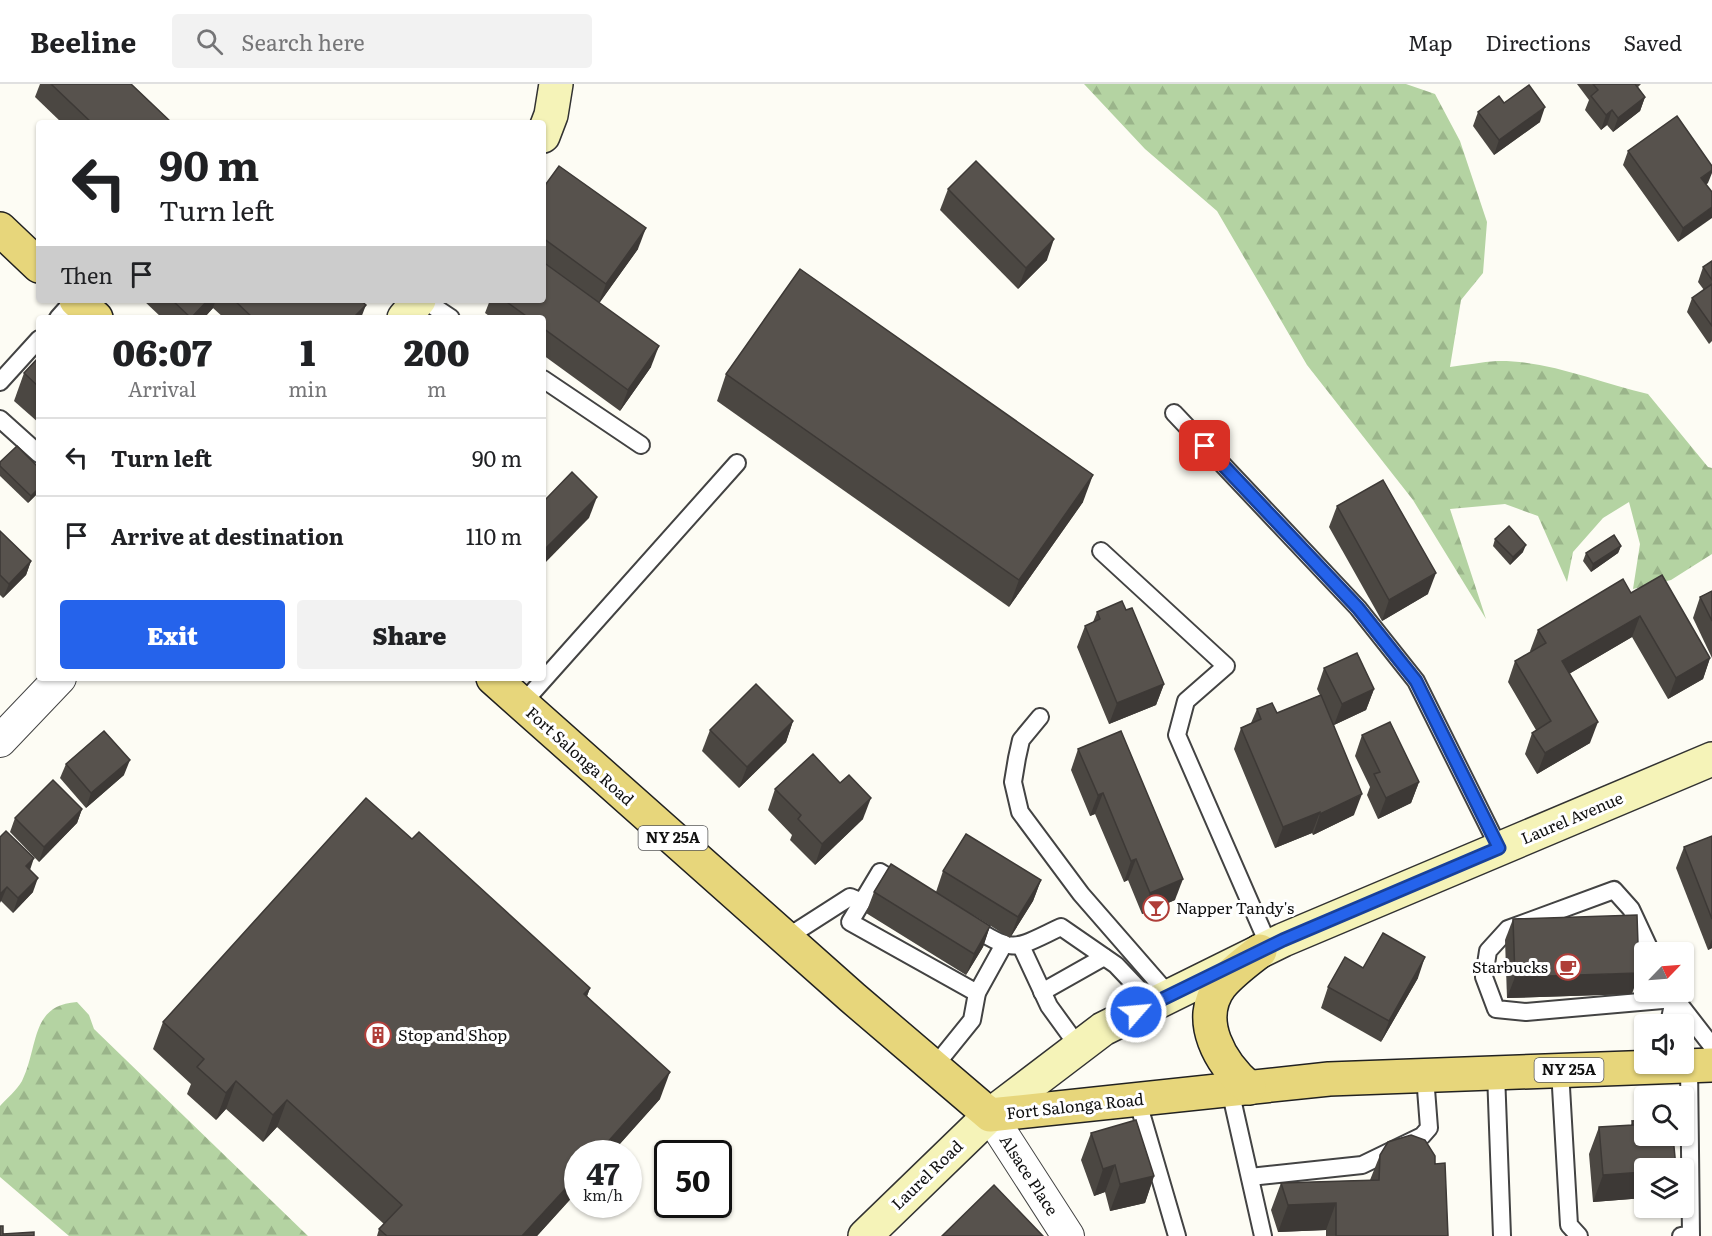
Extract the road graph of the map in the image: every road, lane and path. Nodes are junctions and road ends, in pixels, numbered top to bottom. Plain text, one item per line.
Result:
1 (556, 84) edge
2 (546, 128) edge
3 (0, 229) edge
4 (36, 263) edge
5 (72, 303) edge
6 (78, 303) edge
7 (416, 303) edge
8 (428, 303) edge
9 (61, 315) edge
10 (92, 315) edge
11 (406, 315) edge
12 (446, 315) edge
13 (36, 342) edge
14 (546, 381) edge
15 (0, 382) edge
16 (1174, 413) dead end
17 (0, 419) edge
18 (641, 445) dead end
19 (36, 451) edge
20 (737, 463) dead end
21 (1101, 551) dead end
22 (546, 677) edge
23 (57, 681) edge
24 (496, 681) edge
25 (543, 681) edge
26 (522, 704) junction
27 (1040, 717) dead end
28 (0, 741) edge
29 (1712, 759) edge
30 (1499, 848) junction
31 (911, 897) edge
32 (861, 902) junction
33 (955, 924) edge
34 (786, 938) junction
35 (1647, 942) edge
36 (1003, 946) junction
37 (1020, 946) junction
38 (1264, 949) junction
39 (1104, 957) junction
40 (1042, 992) junction
41 (977, 993) junction
42 (1161, 999) junction
43 (1634, 999) edge
44 (1078, 1046) junction
45 (1634, 1065) edge
46 (934, 1067) junction
47 (1560, 1070) junction
48 (1496, 1073) junction
49 (1687, 1074) edge
50 (1425, 1076) junction
51 (1239, 1089) junction
52 (1137, 1100) junction
53 (990, 1115) junction
54 (1250, 1177) junction
55 (865, 1236) edge
56 (1068, 1236) edge
57 (1177, 1236) edge
58 (1263, 1236) edge
59 (1502, 1236) edge
60 (1579, 1236) edge
61 (1680, 1236) edge

1 - 2 main road
3 - 4 main road
5 - 9 lane
6 - 10 main road
7 - 11 main road
8 - 12 lane
13 - 15 lane
14 - 18 lane
16 - 30 lane
17 - 19 lane
20 - 22 lane
21 - 38 lane
23 - 28 street
24 - 26 main road, Fort Salonga Road / NY 25A
25 - 26 lane
26 - 34 main road, Fort Salonga Road / NY 25A
27 - 42 lane
29 - 30 main road, Laurel Avenue
30 - 38 main road, Laurel Avenue
31 - 32 lane
32 - 34 lane
32 - 41 lane
33 - 36 lane
34 - 46 main road, Fort Salonga Road / NY 25A
35 - 43 lane
36 - 37 lane
36 - 41 lane
37 - 39 lane
37 - 40 lane
38 - 42 main road, Laurel Avenue
38 - 51 main road
39 - 40 lane
39 - 42 lane
40 - 44 lane
41 - 46 lane
42 - 44 main road, Laurel Avenue
44 - 53 main road, Laurel Avenue
45 - 47 main road, Fort Salonga Road / NY 25A
46 - 53 main road, Fort Salonga Road / NY 25A
47 - 48 main road, Fort Salonga Road / NY 25A
47 - 60 lane
48 - 50 main road, Fort Salonga Road / NY 25A
48 - 59 lane
49 - 61 lane
50 - 51 main road, Fort Salonga Road / NY 25A
50 - 54 lane
51 - 52 main road, Fort Salonga Road / NY 25A
51 - 54 lane
52 - 53 main road, Fort Salonga Road / NY 25A
52 - 57 lane
53 - 55 main road, Laurel Road
53 - 56 street, Alsace Place
54 - 58 lane

